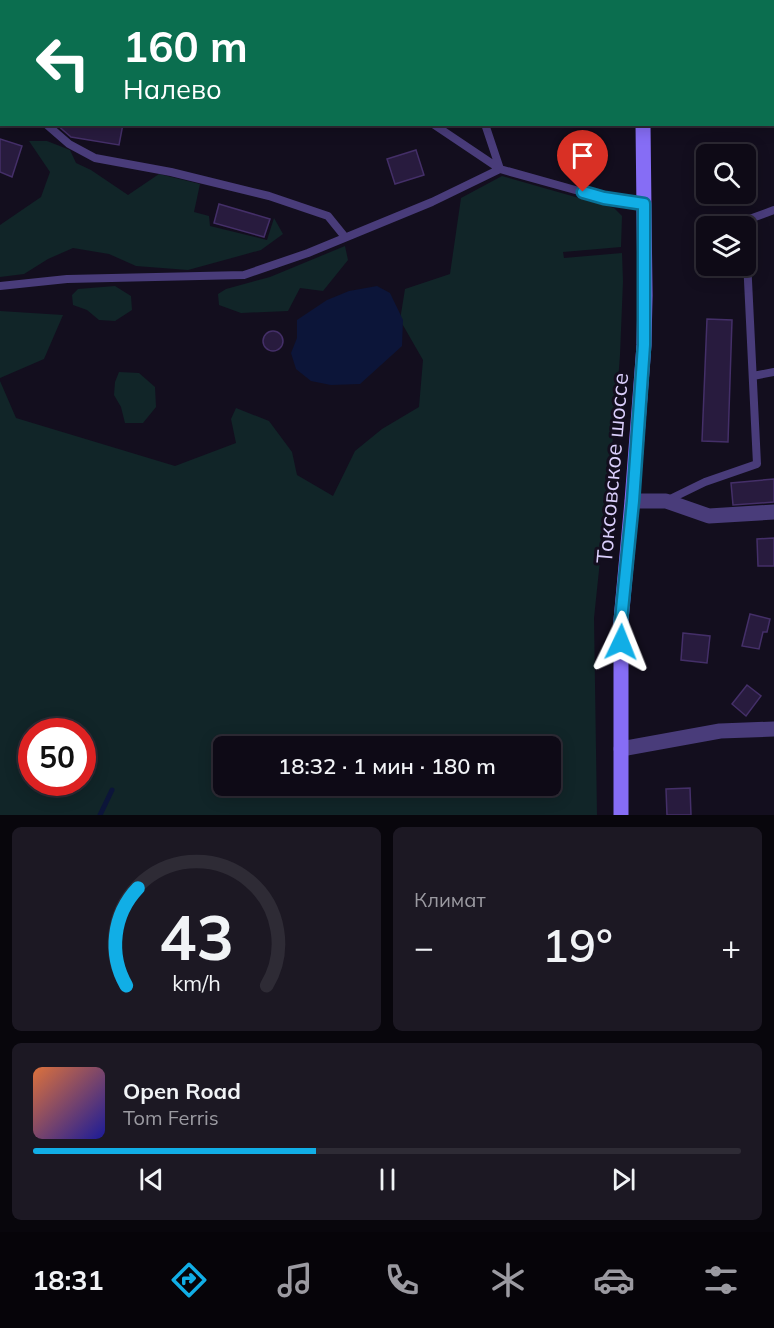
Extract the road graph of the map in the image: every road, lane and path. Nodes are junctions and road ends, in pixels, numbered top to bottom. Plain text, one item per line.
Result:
1 (47, 126) edge
2 (436, 126) edge
3 (442, 126) edge
4 (485, 126) edge
5 (642, 126) edge
6 (447, 134) junction
7 (500, 169) junction
8 (644, 204) junction
9 (774, 210) edge
10 (756, 216) edge
11 (345, 237) junction
12 (748, 276) edge
13 (0, 286) edge
14 (774, 372) edge
15 (753, 376) junction
16 (633, 501) junction
17 (666, 501) junction
18 (774, 512) edge
19 (774, 729) edge
20 (621, 749) junction
21 (621, 815) edge

1 - 11 lane
2 - 6 lane
3 - 6 lane
4 - 7 lane
5 - 8 main road, Токсовское шоссе
6 - 7 lane
7 - 8 lane
7 - 11 lane
8 - 16 main road, Токсовское шоссе
9 - 10 lane
11 - 13 lane
12 - 15 lane
14 - 15 lane
15 - 17 lane
16 - 17 street
16 - 20 main road, Токсовское шоссе
17 - 18 street
19 - 20 street
20 - 21 main road, Токсовское шоссе

